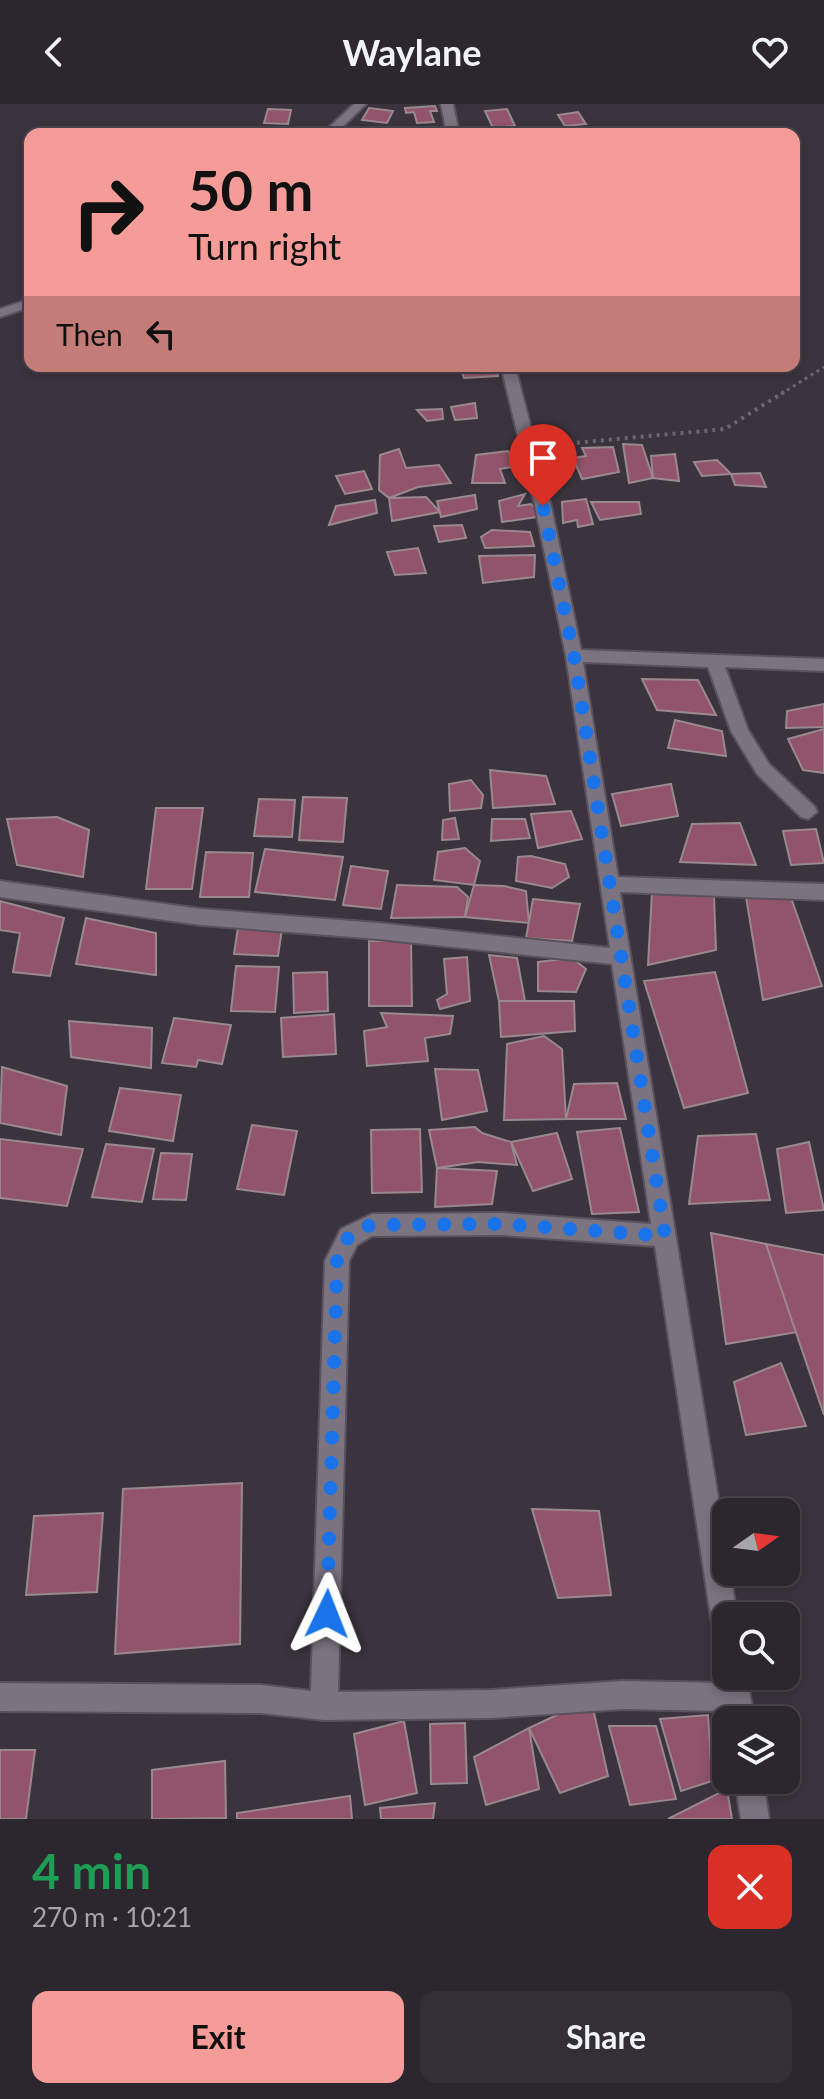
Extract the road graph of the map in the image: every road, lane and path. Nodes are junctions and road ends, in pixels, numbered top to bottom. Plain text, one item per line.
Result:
1 (360, 104) edge
2 (447, 104) edge
3 (334, 128) edge
4 (452, 128) edge
5 (24, 305) edge
6 (0, 313) edge
7 (824, 367) edge
8 (509, 372) edge
9 (528, 447) junction
10 (574, 656) junction
11 (714, 661) junction
12 (824, 665) edge
13 (808, 812) dead end
14 (611, 884) junction
15 (0, 889) edge
16 (824, 892) edge
17 (620, 957) junction
18 (665, 1236) junction
19 (722, 1602) edge
20 (0, 1697) edge
21 (736, 1698) edge
22 (324, 1706) junction
23 (751, 1794) edge
24 (755, 1819) edge

1 - 3 street
2 - 4 street
5 - 6 street
7 - 9 path
8 - 9 street
9 - 10 street
10 - 11 street
10 - 14 street
11 - 12 street
11 - 13 street
14 - 16 street
14 - 17 street
15 - 17 street
17 - 18 street
18 - 19 street
18 - 22 street
20 - 22 street
21 - 22 street
23 - 24 street

